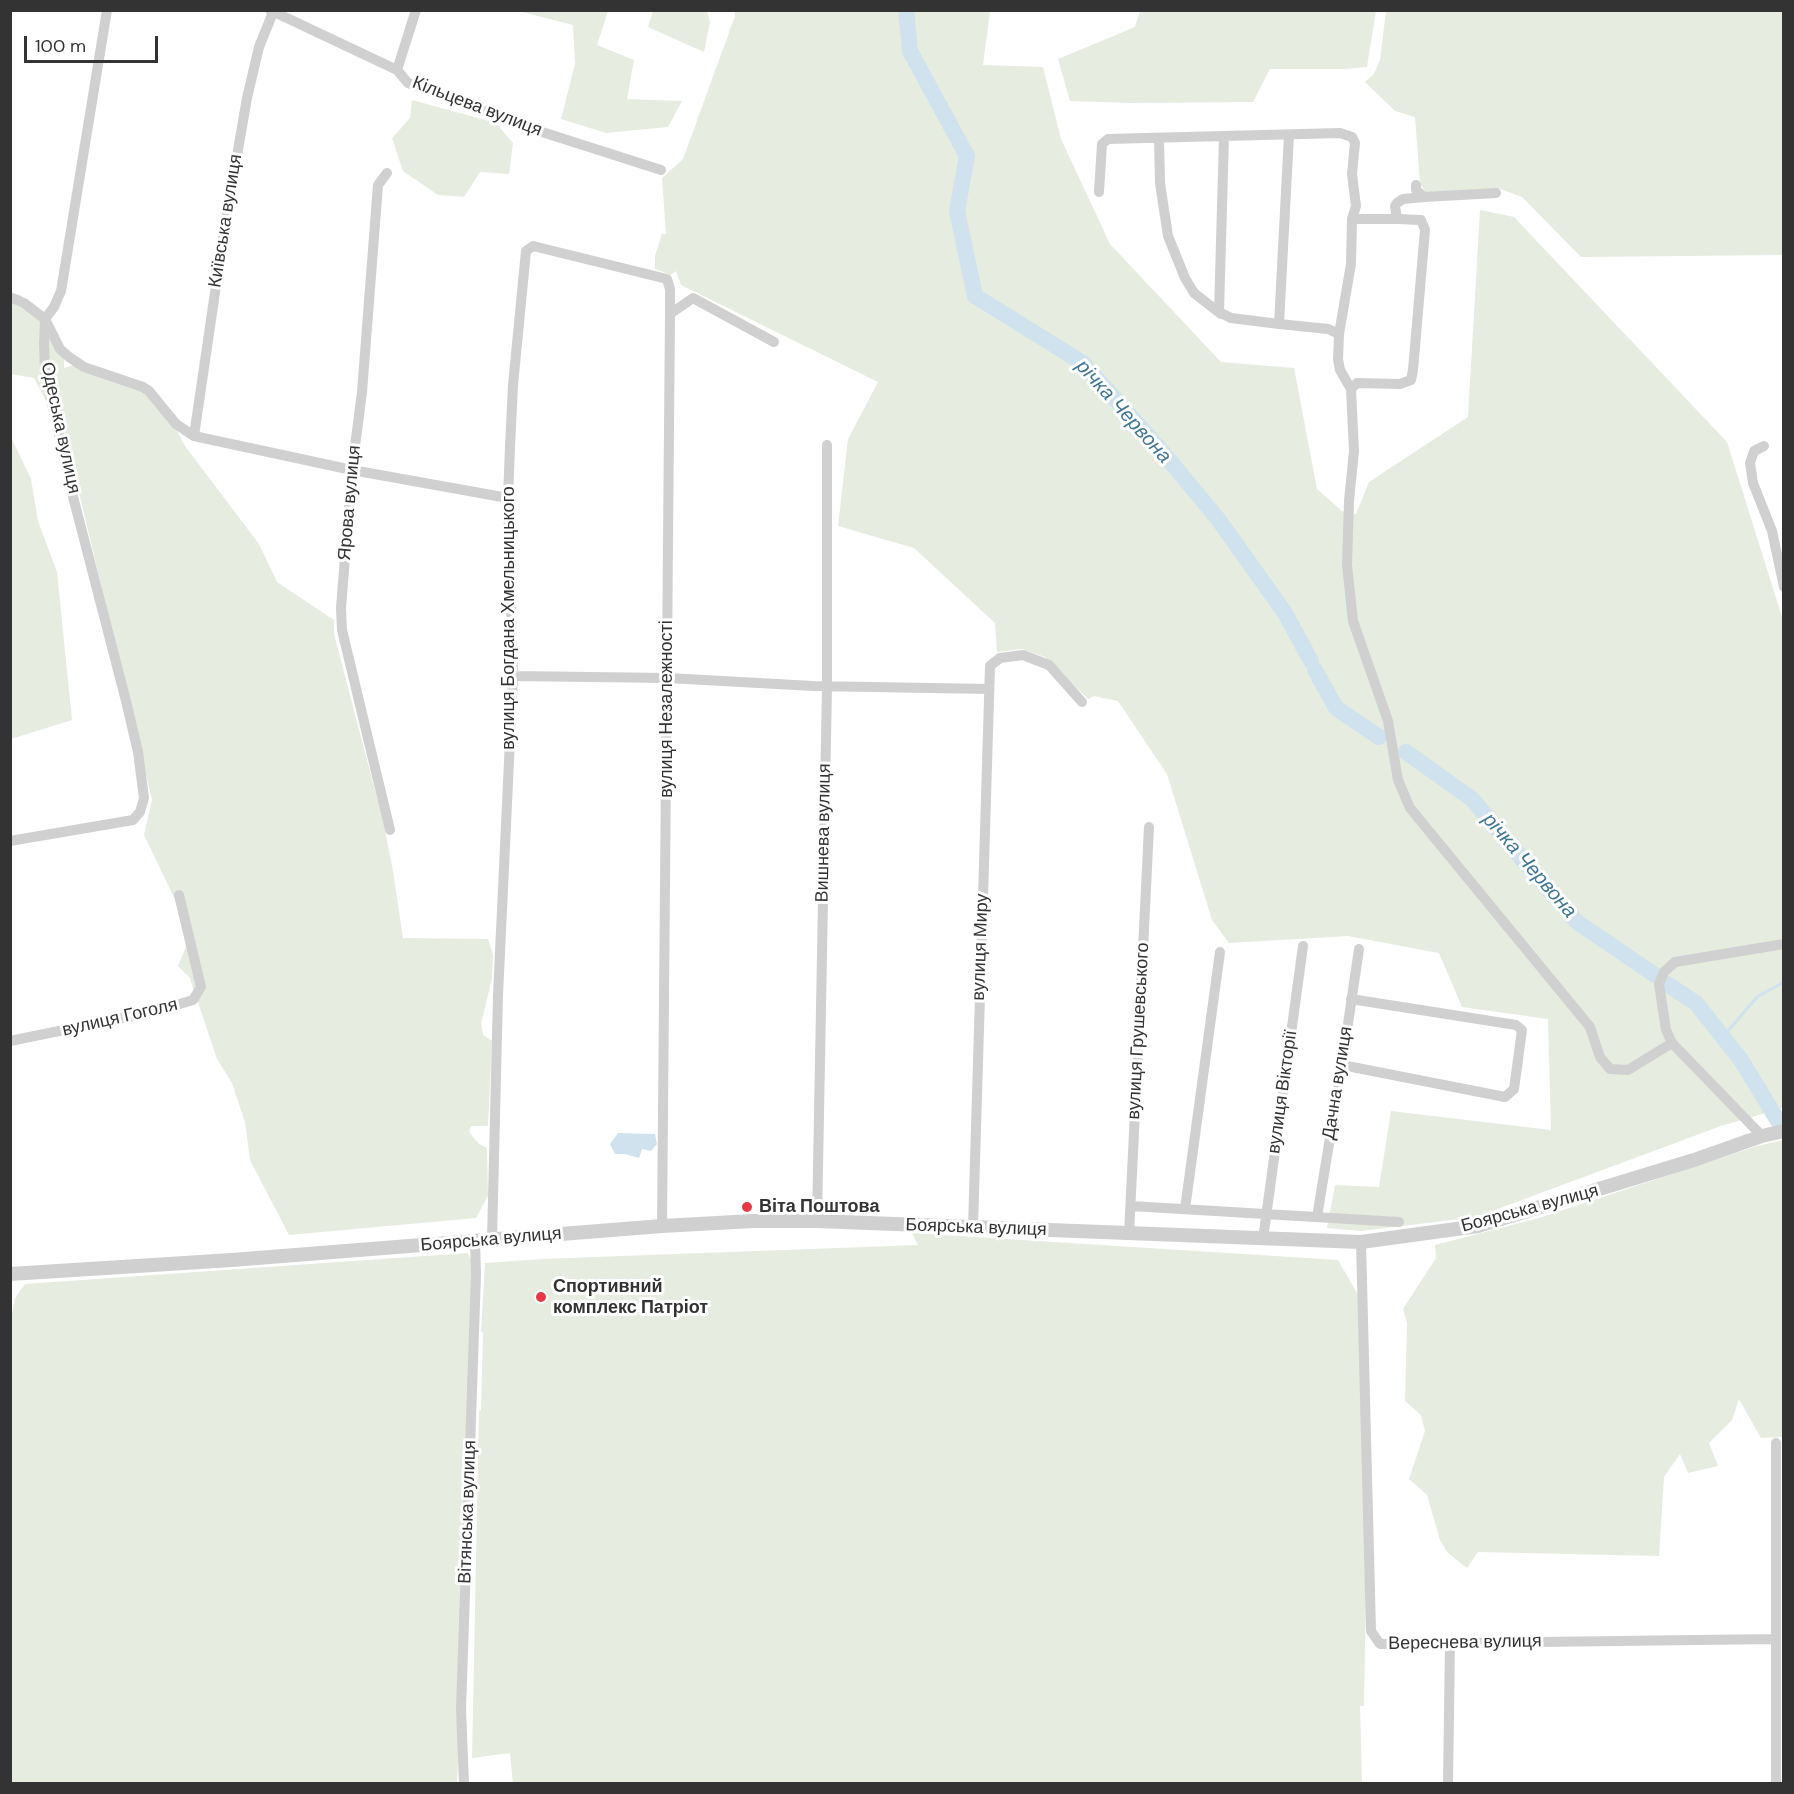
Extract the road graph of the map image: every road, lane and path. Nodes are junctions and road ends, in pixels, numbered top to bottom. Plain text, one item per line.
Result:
1 (107, 10) edge
2 (416, 10) edge
3 (272, 11) edge
4 (397, 70) junction
5 (1289, 135) junction
6 (1224, 136) junction
7 (1159, 138) junction
8 (661, 170) dead end
9 (387, 173) dead end
10 (1416, 186) dead end
11 (1099, 192) dead end
12 (1496, 193) dead end
13 (1424, 197) junction
14 (1353, 219) junction
15 (1397, 219) junction
16 (10, 297) edge
17 (670, 314) junction
18 (1224, 316) junction
19 (45, 319) junction
20 (1279, 324) junction
21 (1339, 334) junction
22 (774, 342) dead end
23 (1351, 389) junction
24 (194, 436) junction
25 (827, 445) dead end
26 (1764, 446) dead end
27 (352, 470) junction
28 (508, 498) junction
29 (1784, 587) edge
30 (513, 676) junction
31 (668, 678) junction
32 (827, 686) junction
33 (989, 689) junction
34 (1082, 702) dead end
35 (1149, 827) dead end
36 (390, 830) dead end
37 (10, 841) edge
38 (179, 895) dead end
39 (1784, 944) edge
40 (1303, 946) dead end
41 (1359, 949) dead end
42 (1220, 952) dead end
43 (1350, 999) junction
44 (10, 1041) edge
45 (1672, 1043) junction
46 (1342, 1065) junction
47 (1784, 1131) edge
48 (1762, 1136) junction
49 (1131, 1206) junction
50 (1185, 1209) junction
51 (1266, 1214) junction
52 (1317, 1217) junction
53 (817, 1221) junction
54 (1399, 1222) dead end
55 (662, 1226) junction
56 (973, 1227) junction
57 (1129, 1234) junction
58 (492, 1239) junction
59 (1263, 1239) junction
60 (475, 1241) junction
61 (1361, 1242) junction
62 (10, 1274) edge
63 (1776, 1443) dead end
64 (1775, 1639) junction
65 (1450, 1644) junction
66 (464, 1784) edge
67 (1449, 1784) edge
68 (1776, 1784) edge

1 - 19 street
2 - 4 street
3 - 4 street, Кільцева вулиця
3 - 24 street, Київська вулиця
4 - 8 street, Кільцева вулиця
5 - 6 street
5 - 14 street
5 - 20 street
6 - 7 street
6 - 18 street
7 - 11 street
7 - 18 street
9 - 27 street, Ярова вулиця
10 - 13 street
12 - 13 street
13 - 15 street
14 - 15 street
14 - 21 street
15 - 23 street
16 - 19 street
17 - 22 street
17 - 28 street, вулиця Богдана Хмельницького
17 - 31 street, вулиця Незалежності
18 - 20 street
19 - 24 street
19 - 37 street, Одеська вулиця
20 - 21 street
21 - 23 street
23 - 45 street
24 - 27 street
25 - 32 street, Вишнева вулиця
26 - 29 street
27 - 28 street
27 - 36 street, Ярова вулиця
28 - 30 street, вулиця Богдана Хмельницького
30 - 31 street
30 - 58 street, вулиця Богдана Хмельницького
31 - 32 street
31 - 55 street, вулиця Незалежності
32 - 33 street
32 - 53 street, Вишнева вулиця
33 - 34 street, вулиця Миру
33 - 56 street, вулиця Миру
35 - 49 street, вулиця Грушевського
38 - 44 street, вулиця Гоголя
39 - 45 street
40 - 51 street, вулиця Вікторії
41 - 43 street, Дачна вулиця
42 - 50 street
43 - 46 street, Дачна вулиця
43 - 46 street
45 - 48 street
46 - 52 street, Дачна вулиця
47 - 48 street, Боярська вулиця
48 - 61 street, Боярська вулиця
49 - 50 street
49 - 57 street, вулиця Грушевського
50 - 51 street
51 - 52 street
51 - 59 street, вулиця Вікторії
52 - 54 street
53 - 55 street, Боярська вулиця
53 - 56 street, Боярська вулиця
55 - 58 street, Боярська вулиця
56 - 57 street, Боярська вулиця
57 - 59 street, Боярська вулиця
58 - 60 street, Боярська вулиця
59 - 61 street, Боярська вулиця
60 - 62 street, Боярська вулиця
60 - 66 street, Вітянська вулиця
61 - 65 street, Вереснева вулиця
63 - 64 street
64 - 65 street, Вереснева вулиця
64 - 68 street
65 - 67 street

